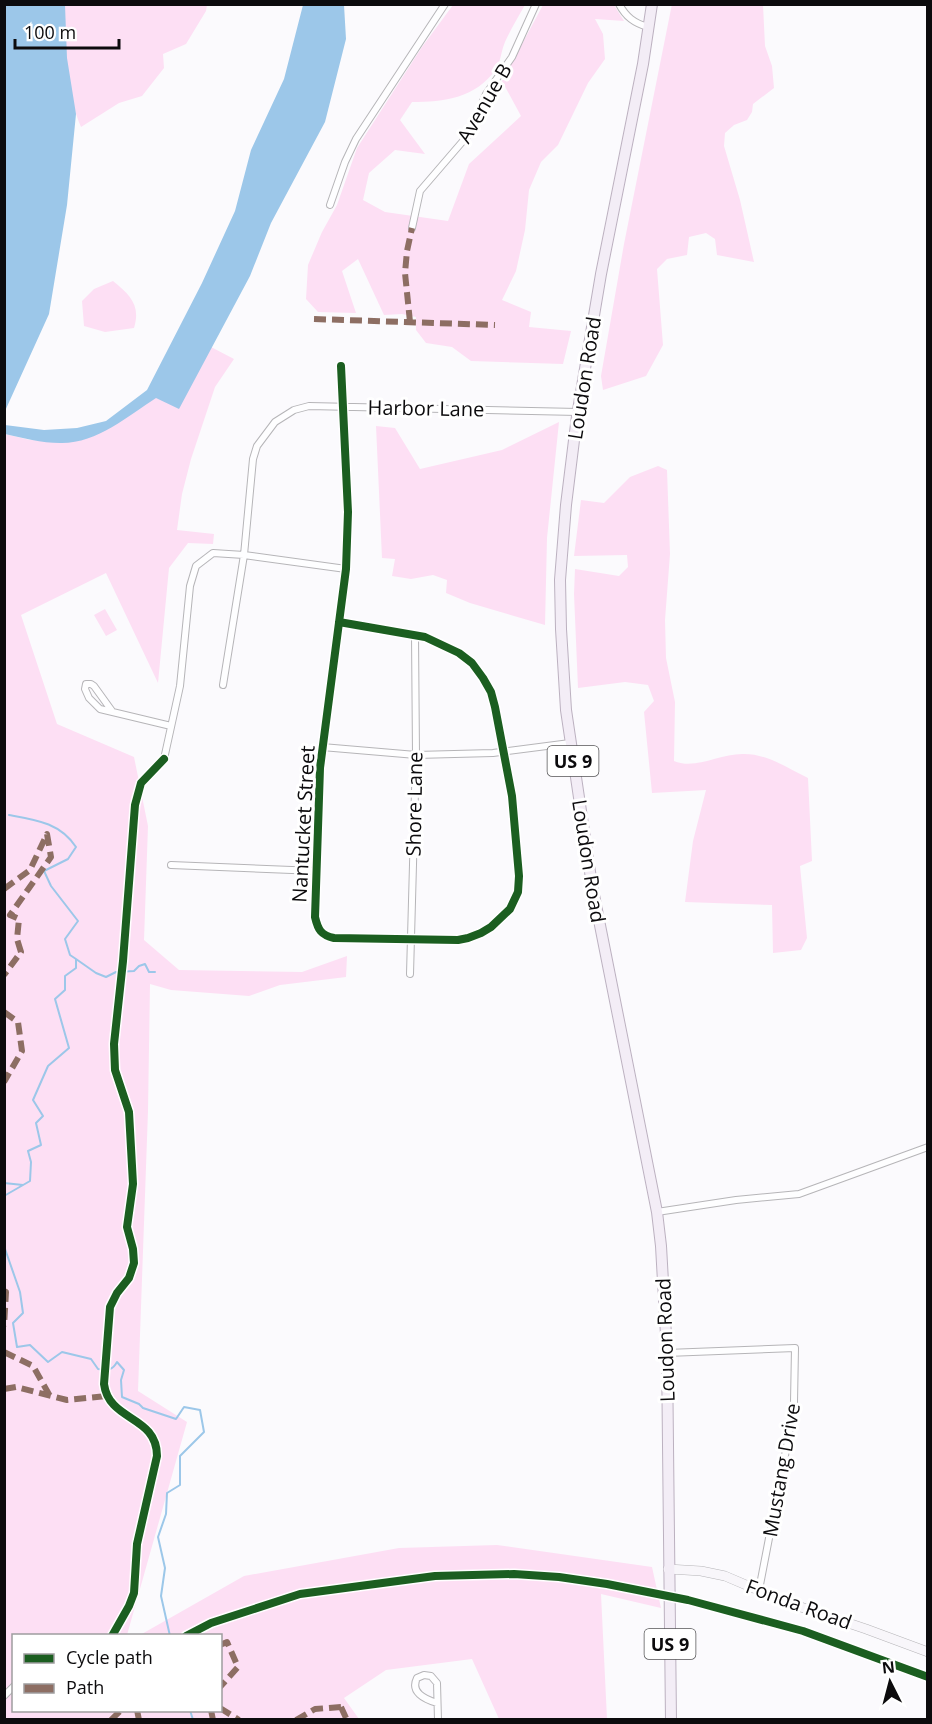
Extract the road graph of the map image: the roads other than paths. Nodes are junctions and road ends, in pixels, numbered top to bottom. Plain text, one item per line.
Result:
1 (445, 4) edge
2 (536, 4) edge
3 (620, 4) edge
4 (652, 4) edge
5 (648, 27) junction
6 (330, 205) dead end
7 (412, 228) dead end
8 (341, 366) dead end
9 (342, 406) junction
10 (578, 412) junction
11 (244, 555) junction
12 (346, 569) junction
13 (339, 622) junction
14 (415, 635) junction
15 (223, 685) dead end
16 (112, 711) junction
17 (171, 726) junction
18 (570, 743) junction
19 (322, 747) junction
20 (504, 752) junction
21 (416, 754) junction
22 (164, 759) dead end
23 (171, 865) dead end
24 (317, 871) junction
25 (411, 940) junction
26 (410, 974) dead end
27 (927, 1147) edge
28 (657, 1212) junction
29 (667, 1353) junction
30 (668, 1569) junction
31 (759, 1590) junction
32 (927, 1652) edge
33 (437, 1703) junction
34 (438, 1719) edge
35 (671, 1719) edge

1 - 6 street
2 - 7 street, Avenue B
3 - 5 street
4 - 5 main road, Loudon Road / US 9
5 - 10 main road, Loudon Road / US 9
8 - 9 street, Nantucket Street
9 - 10 street, Harbor Lane
9 - 11 street, Harbor Lane
9 - 12 street, Nantucket Street
10 - 18 main road, Loudon Road / US 9
11 - 12 street
11 - 15 street, Harbor Lane
11 - 17 street
12 - 13 street, Nantucket Street
13 - 14 street, Nantucket Street
13 - 19 street, Nantucket Street
14 - 20 street, Nantucket Street
14 - 21 street, Shore Lane
16 - 16 street
16 - 17 street
17 - 22 street
18 - 20 street
18 - 28 main road, Loudon Road / US 9
19 - 21 street
19 - 24 street, Nantucket Street
20 - 21 street
20 - 25 street, Nantucket Street
21 - 25 street, Shore Lane
23 - 24 street
24 - 25 street, Nantucket Street
25 - 26 street, Shore Lane
27 - 28 street
28 - 29 main road, Loudon Road / US 9
29 - 30 main road, Loudon Road / US 9
29 - 31 street, Mustang Drive
30 - 31 street, Fonda Road
30 - 35 main road, Loudon Road / US 9
31 - 32 street, Fonda Road
33 - 33 street
33 - 34 street

